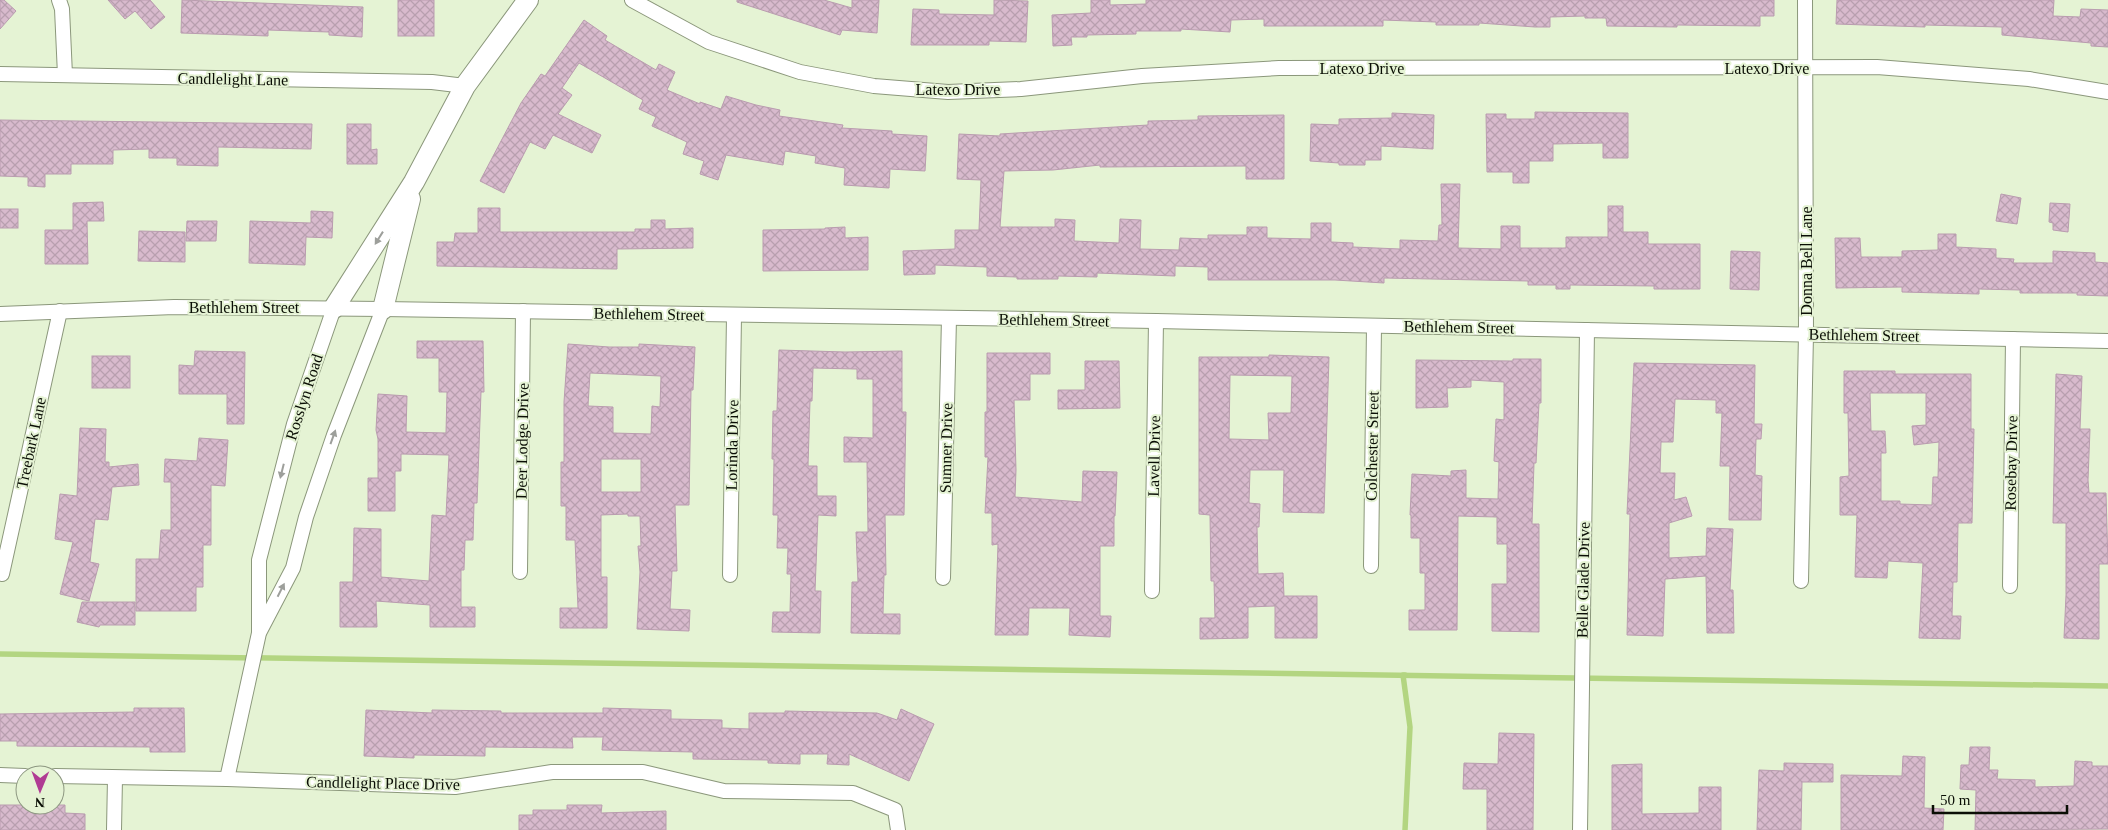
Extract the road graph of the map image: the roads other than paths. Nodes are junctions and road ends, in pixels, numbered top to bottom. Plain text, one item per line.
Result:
1 (59, 0) edge
2 (528, 0) edge
3 (632, 0) edge
4 (1805, 0) edge
5 (1806, 68) junction
6 (0, 74) edge
7 (65, 76) junction
8 (465, 86) junction
9 (2108, 92) edge
10 (414, 182) junction
11 (334, 308) junction
12 (383, 309) junction
13 (523, 311) junction
14 (60, 312) junction
15 (0, 314) edge
16 (734, 316) junction
17 (949, 318) junction
18 (1156, 321) junction
19 (1374, 326) junction
20 (1586, 330) junction
21 (1806, 334) junction
22 (2013, 339) junction
23 (2108, 340) edge
24 (1371, 566) dead end
25 (520, 572) dead end
26 (2, 574) dead end
27 (730, 575) dead end
28 (943, 578) dead end
29 (1801, 581) dead end
30 (2010, 586) dead end
31 (1152, 591) dead end
32 (259, 634) junction
33 (0, 775) edge
34 (15, 776) edge
35 (65, 776) edge
36 (115, 778) junction
37 (227, 779) junction
38 (114, 830) edge
39 (898, 830) edge
40 (1580, 830) edge

1 - 7 street
2 - 8 street, Rosslyn Road
3 - 5 street, Latexo Drive
4 - 5 street, Donna Bell Lane
5 - 9 street, Latexo Drive
5 - 21 street, Donna Bell Lane
6 - 7 street, Candlelight Lane
7 - 8 street, Candlelight Lane
8 - 10 street, Rosslyn Road
10 -> 11 street, Rosslyn Road
10 - 12 street, Rosslyn Road
11 - 12 street, Bethlehem Street
11 - 14 street, Bethlehem Street
11 -> 32 street, Rosslyn Road
12 - 13 street, Bethlehem Street
32 -> 12 street, Rosslyn Road
13 - 16 street, Bethlehem Street
13 - 25 street, Deer Lodge Drive
14 - 15 street, Bethlehem Street
14 - 26 street, Treebark Lane
16 - 17 street, Bethlehem Street
16 - 27 street, Lorinda Drive
17 - 18 street, Bethlehem Street
17 - 28 street, Sumner Drive
18 - 19 street, Bethlehem Street
18 - 31 street, Lavell Drive
19 - 20 street, Bethlehem Street
19 - 24 street, Colchester Street
20 - 21 street, Bethlehem Street
20 - 40 street, Belle Glade Drive
21 - 22 street, Bethlehem Street
21 - 29 street, Donna Bell Lane
22 - 23 street, Bethlehem Street
22 - 30 street, Rosebay Drive
32 - 37 street, Rosslyn Road
33 - 34 street
35 - 36 street, Candlelight Place Drive
36 - 37 street, Candlelight Place Drive
36 - 38 street
37 - 39 street, Candlelight Place Drive

